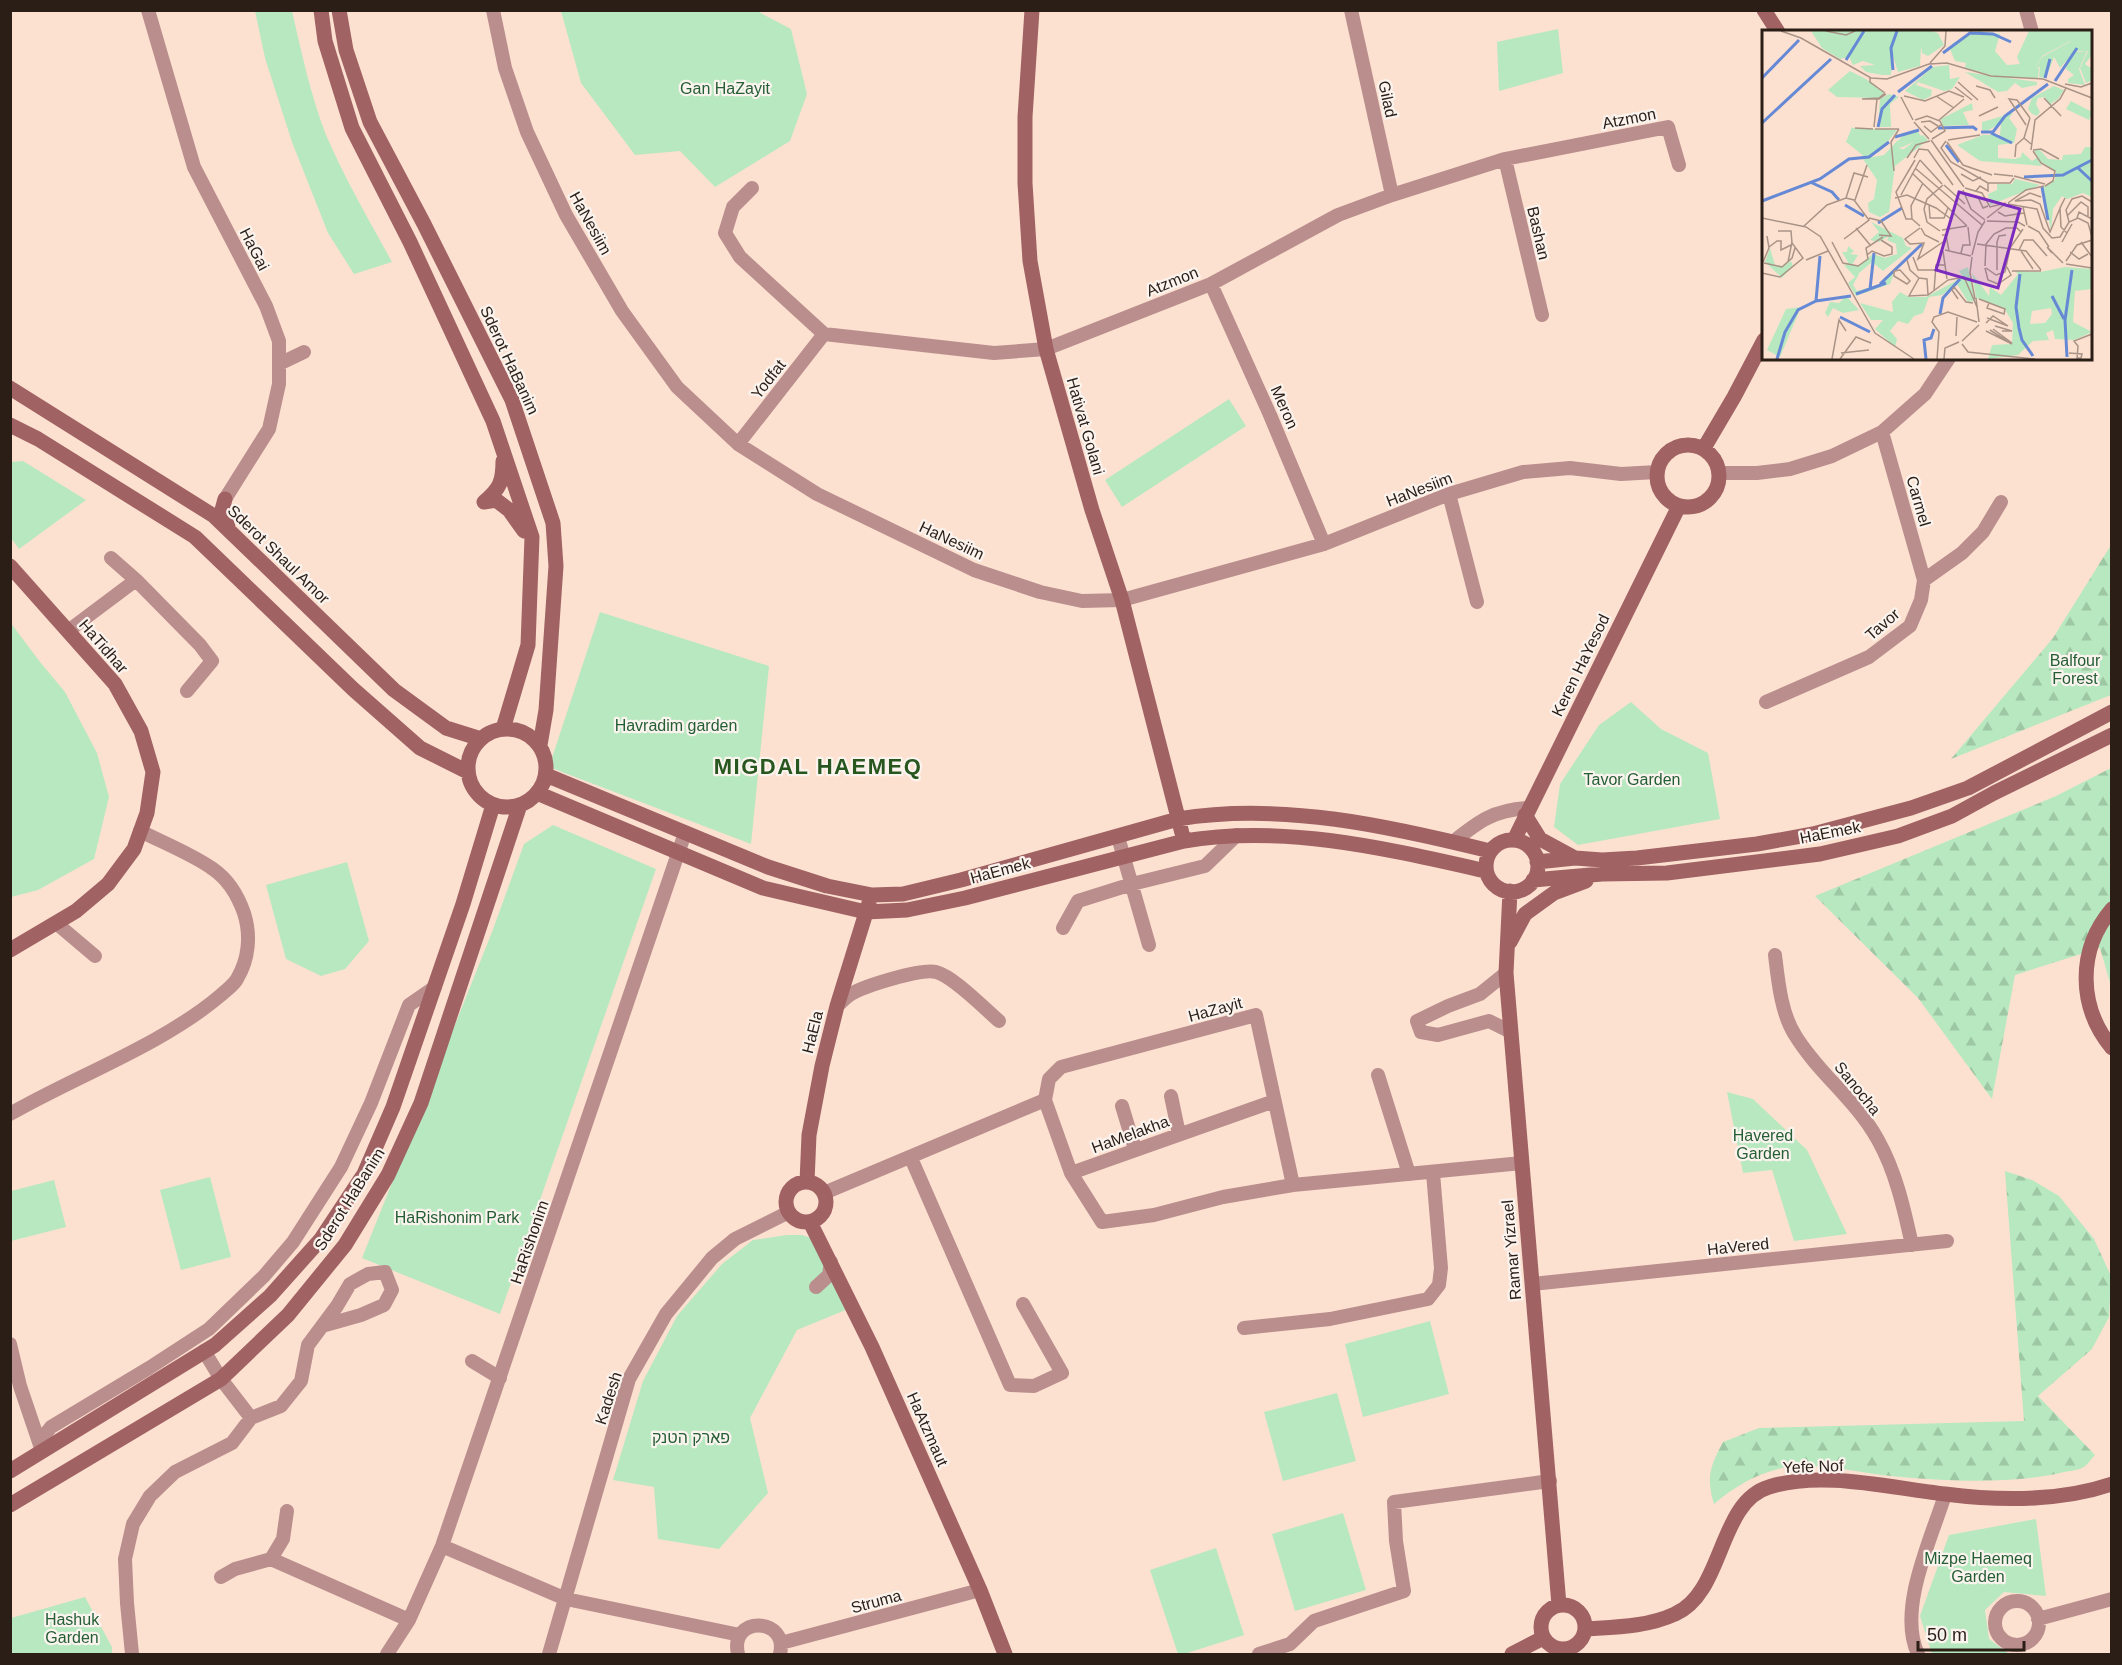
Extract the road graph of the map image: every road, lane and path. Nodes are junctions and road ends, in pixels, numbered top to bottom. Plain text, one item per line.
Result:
1 (148, 10) edge
2 (321, 10) edge
3 (339, 10) edge
4 (493, 10) edge
5 (1032, 10) edge
6 (1351, 10) edge
7 (1764, 10) edge
8 (2026, 10) edge
9 (1777, 30) edge
10 (2031, 30) edge
11 (1504, 159) junction
12 (1679, 165) dead end
13 (752, 188) dead end
14 (1392, 195) junction
15 (1211, 284) junction
16 (1542, 315) dead end
17 (824, 334) junction
18 (1762, 344) edge
19 (1046, 350) junction
20 (304, 352) dead end
21 (1948, 360) edge
22 (279, 364) junction
23 (10, 388) edge
24 (10, 425) edge
25 (1882, 432) junction
26 (10, 437) edge
27 (38, 439) junction
28 (738, 444) junction
29 (1704, 448) junction
30 (502, 450) junction
31 (1657, 472) junction
32 (1720, 472) junction
33 (1449, 494) junction
34 (225, 499) junction
35 (2001, 502) dead end
36 (1679, 506) junction
37 (200, 507) junction
38 (233, 534) junction
39 (1324, 544) junction
40 (532, 545) junction
41 (111, 558) dead end
42 (10, 566) edge
43 (136, 580) junction
44 (1924, 580) junction
45 (1122, 600) junction
46 (1477, 602) dead end
47 (68, 632) junction
48 (187, 691) dead end
49 (1766, 702) dead end
50 (2112, 712) edge
51 (503, 729) junction
52 (2112, 735) edge
53 (481, 739) junction
54 (540, 745) junction
55 (468, 772) junction
56 (546, 775) junction
57 (537, 793) junction
58 (493, 804) junction
59 (520, 805) junction
60 (1527, 812) junction
61 (1178, 819) junction
62 (141, 831) junction
63 (686, 833) junction
64 (1238, 835) junction
65 (1119, 837) junction
66 (1514, 840) junction
67 (1184, 841) junction
68 (1453, 842) junction
69 (1490, 851) junction
70 (680, 854) junction
71 (1124, 856) junction
72 (1575, 858) junction
73 (1537, 862) junction
74 (1486, 871) junction
75 (1602, 874) junction
76 (1533, 880) junction
77 (1132, 884) junction
78 (1510, 891) junction
79 (872, 895) junction
80 (2112, 909) edge
81 (866, 912) junction
82 (56, 923) junction
83 (1063, 928) dead end
84 (1149, 945) dead end
85 (1507, 947) junction
86 (10, 950) edge
87 (1775, 955) dead end
88 (95, 956) dead end
89 (1506, 973) junction
90 (435, 987) junction
91 (837, 1006) junction
92 (999, 1021) dead end
93 (1510, 1032) junction
94 (2112, 1048) edge
95 (1377, 1075) dead end
96 (1171, 1096) dead end
97 (1045, 1100) junction
98 (1275, 1101) junction
99 (1122, 1106) dead end
100 (10, 1114) edge
101 (1179, 1134) junction
102 (1135, 1149) junction
103 (911, 1158) junction
104 (1522, 1163) junction
105 (1071, 1173) junction
106 (1433, 1173) junction
107 (1409, 1174) junction
108 (807, 1182) junction
109 (1293, 1185) junction
110 (824, 1193) junction
111 (789, 1212) junction
112 (810, 1222) junction
113 (1947, 1241) dead end
114 (1912, 1245) junction
115 (831, 1262) junction
116 (1532, 1284) junction
117 (816, 1287) dead end
118 (1023, 1304) dead end
119 (322, 1326) junction
120 (1244, 1328) dead end
121 (10, 1344) edge
122 (204, 1352) junction
123 (472, 1361) dead end
124 (500, 1377) junction
125 (221, 1379) junction
126 (251, 1418) junction
127 (40, 1446) junction
128 (10, 1471) edge
129 (1550, 1481) junction
130 (2112, 1484) edge
131 (1945, 1495) junction
132 (10, 1505) edge
133 (287, 1511) dead end
134 (442, 1546) junction
135 (271, 1560) junction
136 (221, 1577) dead end
137 (980, 1590) junction
138 (566, 1599) junction
139 (2112, 1599) edge
140 (1559, 1605) junction
141 (2038, 1619) dead end
142 (408, 1620) junction
143 (1585, 1629) junction
144 (740, 1635) junction
145 (1543, 1638) junction
146 (780, 1649) edge
147 (132, 1654) edge
148 (387, 1654) edge
149 (549, 1654) edge
150 (738, 1654) edge
151 (1005, 1654) edge
152 (1259, 1654) edge
153 (1512, 1654) edge
154 (1918, 1654) edge

1 - 22 street, HaGai
2 - 30 main road
3 - 54 main road, Sderot HaBanim
4 - 28 street, HaNesiim
5 - 19 main road, Hativat Golani
6 - 14 street, Gilad
7 - 9 main road
8 - 10 street
11 - 12 street, Atzmon
11 - 14 street, Atzmon
11 - 16 street, Bashan
13 - 17 street
14 - 15 street, Atzmon
15 - 19 street, Atzmon
15 - 39 street, Meron
17 - 19 street, Atzmon
17 - 28 street, Yodfat
18 - 29 main road
19 - 45 main road, Hativat Golani
20 - 22 street
21 - 25 street
22 - 34 street, HaGai
23 - 37 main road, Sderot Shaul Amor
24 - 27 main road
25 - 32 street
25 - 44 street, Carmel
26 - 27 main road
27 - 55 main road
28 - 45 street, HaNesiim
29 - 31 main road
29 - 32 main road
30 - 40 main road
30 - 40 main road
31 - 33 street, HaNesiim
31 - 36 main road
32 - 36 main road
33 - 39 street, HaNesiim
33 - 46 street
34 - 37 main road
34 - 38 main road
35 - 44 street
36 - 60 main road, Keren HaYesod
37 - 38 main road, Sderot Shaul Amor
38 - 53 main road, Sderot Shaul Amor
39 - 45 street, HaNesiim
40 - 51 main road
41 - 43 street
42 - 47 main road, HaTidhar
43 - 47 street
43 - 48 street
44 - 49 street, Tavor
45 - 61 main road, Hativat Golani
47 - 62 main road, HaTidhar
50 - 72 main road, HaEmek
51 - 53 main road
51 - 54 main road
52 - 75 main road, HaEmek
53 - 55 main road
54 - 56 main road
55 - 58 main road
56 - 57 main road
56 - 63 main road, HaEmek
57 - 59 main road
57 - 70 main road, HaEmek
58 - 59 main road
58 - 90 main road, Sderot HaBanim
59 - 125 main road, Sderot HaBanim
60 - 66 main road, Keren HaYesod
60 - 68 street
60 - 72 main road
61 - 65 main road, HaEmek
61 - 67 main road, Hativat Golani
61 - 68 main road, HaEmek
62 - 82 main road, HaTidhar
62 - 100 street
63 - 70 street, HaRishonim
63 - 79 main road, HaEmek
64 - 67 main road, HaEmek
64 - 74 main road, HaEmek
64 - 77 street
65 - 71 street
65 - 79 main road, HaEmek
66 - 69 main road
66 - 73 main road
67 - 71 main road, HaEmek
68 - 69 main road, HaEmek
69 - 74 main road
70 - 81 main road, HaEmek
70 - 124 street, HaRishonim
71 - 77 street
71 - 81 main road, HaEmek
72 - 73 main road, HaEmek
73 - 76 main road
74 - 78 main road
75 - 76 main road, HaEmek
75 - 85 main road
76 - 78 main road
77 - 83 street
77 - 84 street
78 - 85 main road, Ramar Yizrael
79 - 81 main road, HaEla
80 - 94 main road
81 - 91 main road, HaEla
82 - 86 main road, HaTidhar
82 - 88 street
85 - 89 main road, Ramar Yizrael
87 - 114 street, Sanocha
89 - 93 main road, Ramar Yizrael
89 - 93 street
90 - 122 main road, Sderot HaBanim
90 - 127 street
91 - 92 street
91 - 108 main road, HaEla
93 - 104 main road, Ramar Yizrael
95 - 107 street
96 - 101 street
97 - 98 street, HaZayit
97 - 103 street
97 - 105 street
98 - 101 street, HaMelakha
98 - 109 street, HaZayit
99 - 102 street
101 - 102 street, HaMelakha
102 - 105 street, HaMelakha
103 - 110 street
103 - 118 street
104 - 106 street
104 - 116 main road, Ramar Yizrael
105 - 109 street
106 - 107 street
106 - 120 street
107 - 109 street
108 - 110 main road
108 - 111 main road
110 - 112 main road
111 - 112 main road
111 - 138 street, Kadesh
112 - 115 main road, HaAtzmaut
113 - 114 street, HaVered
114 - 116 street, HaVered
115 - 117 street
115 - 137 main road, HaAtzmaut
116 - 129 main road, Ramar Yizrael
119 - 119 street
119 - 126 street
121 - 127 street
122 - 125 street
122 - 127 main road, Sderot HaBanim
123 - 124 street
124 - 134 street, HaRishonim
125 - 126 street
125 - 132 main road, Sderot HaBanim
126 - 147 street
127 - 128 main road, Sderot HaBanim
129 - 140 main road, Ramar Yizrael
129 - 152 street
130 - 131 main road, Yefe Nof
131 - 143 main road, Yefe Nof
131 - 154 street
133 - 135 street
134 - 138 street
134 - 142 street, HaRishonim
135 - 136 street
135 - 142 street
137 - 146 street, Struma
137 - 151 main road, HaAtzmaut
138 - 144 street
138 - 149 street, Kadesh
139 - 141 street
140 - 143 main road
140 - 145 main road
142 - 148 street, HaRishonim
143 - 145 main road
144 - 146 street
144 - 150 street
145 - 153 main road

